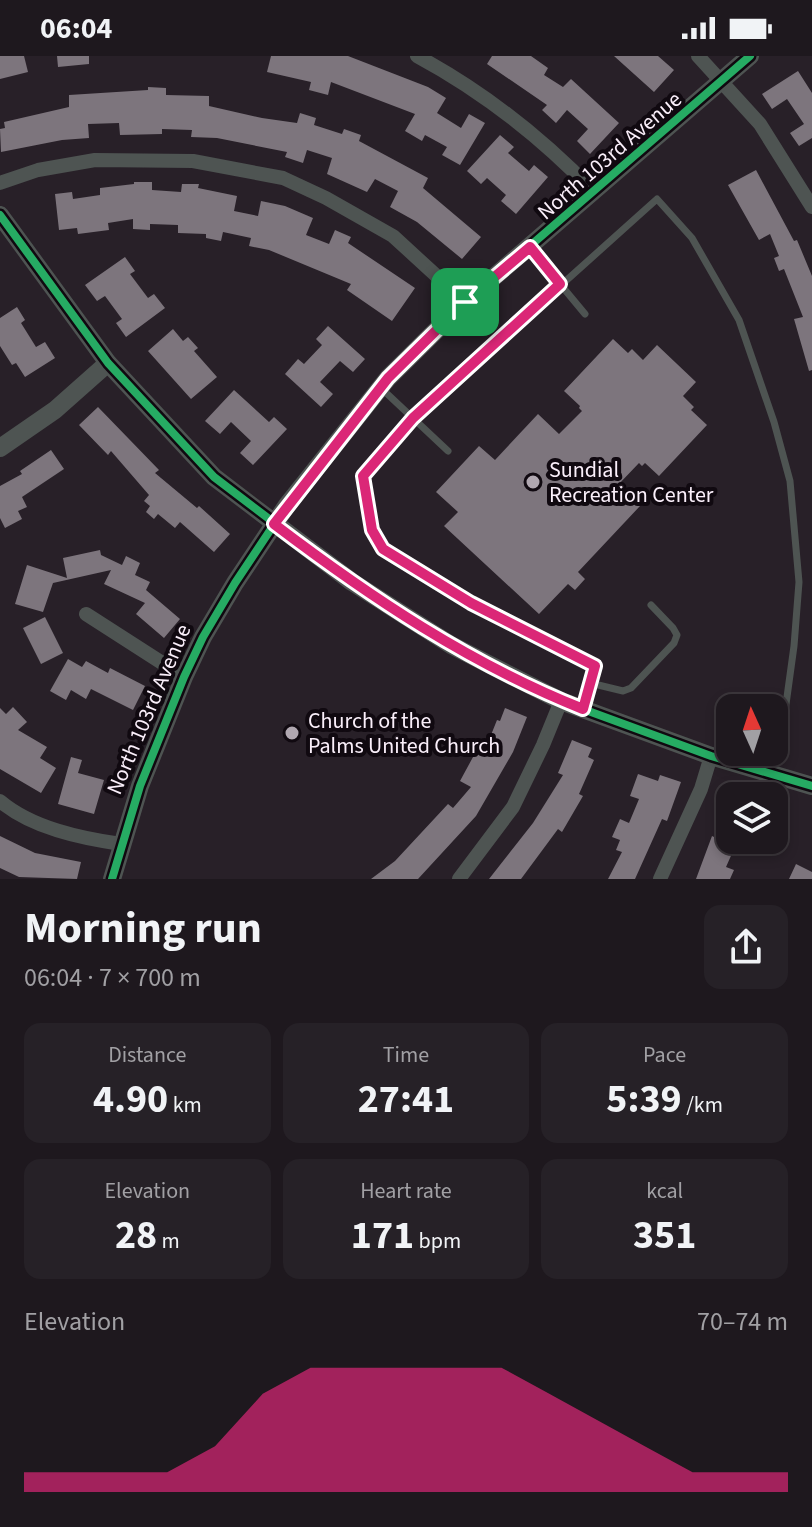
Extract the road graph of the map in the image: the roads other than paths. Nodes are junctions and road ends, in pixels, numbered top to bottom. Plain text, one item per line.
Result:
1 (417, 56) edge
2 (698, 56) edge
3 (750, 56) edge
4 (722, 80) junction
5 (0, 183) edge
6 (594, 192) junction
7 (812, 207) edge
8 (0, 215) edge
9 (530, 247) junction
10 (560, 284) junction
11 (465, 302) junction
12 (585, 314) dead end
13 (108, 363) junction
14 (381, 388) junction
15 (413, 418) junction
16 (0, 448) edge
17 (448, 451) dead end
18 (274, 524) junction
19 (651, 605) dead end
20 (86, 614) dead end
21 (184, 677) junction
22 (590, 683) junction
23 (561, 701) junction
24 (583, 709) junction
25 (711, 756) junction
26 (769, 773) junction
27 (812, 786) edge
28 (0, 801) edge
29 (121, 844) junction
30 (112, 879) edge
31 (459, 879) edge
32 (660, 879) edge

1 - 6 street
2 - 4 street
3 - 4 street, North 103rd Avenue
4 - 6 street, North 103rd Avenue
4 - 7 street
5 - 11 street
6 - 9 street, North 103rd Avenue
8 - 13 street
9 - 10 lane
9 - 11 street, North 103rd Avenue
10 - 12 lane
10 - 15 lane
10 - 26 lane
11 - 14 street, North 103rd Avenue
13 - 16 street
13 - 18 street
14 - 15 lane
14 - 18 street, North 103rd Avenue
15 - 17 lane
15 - 22 lane
18 - 21 street, North 103rd Avenue
18 - 23 street
19 - 22 lane
20 - 21 street
21 - 29 street, North 103rd Avenue
22 - 24 lane
23 - 24 street
23 - 31 street
24 - 25 street
25 - 26 street
25 - 32 street
26 - 27 street
28 - 29 street
29 - 30 street, North 103rd Avenue

